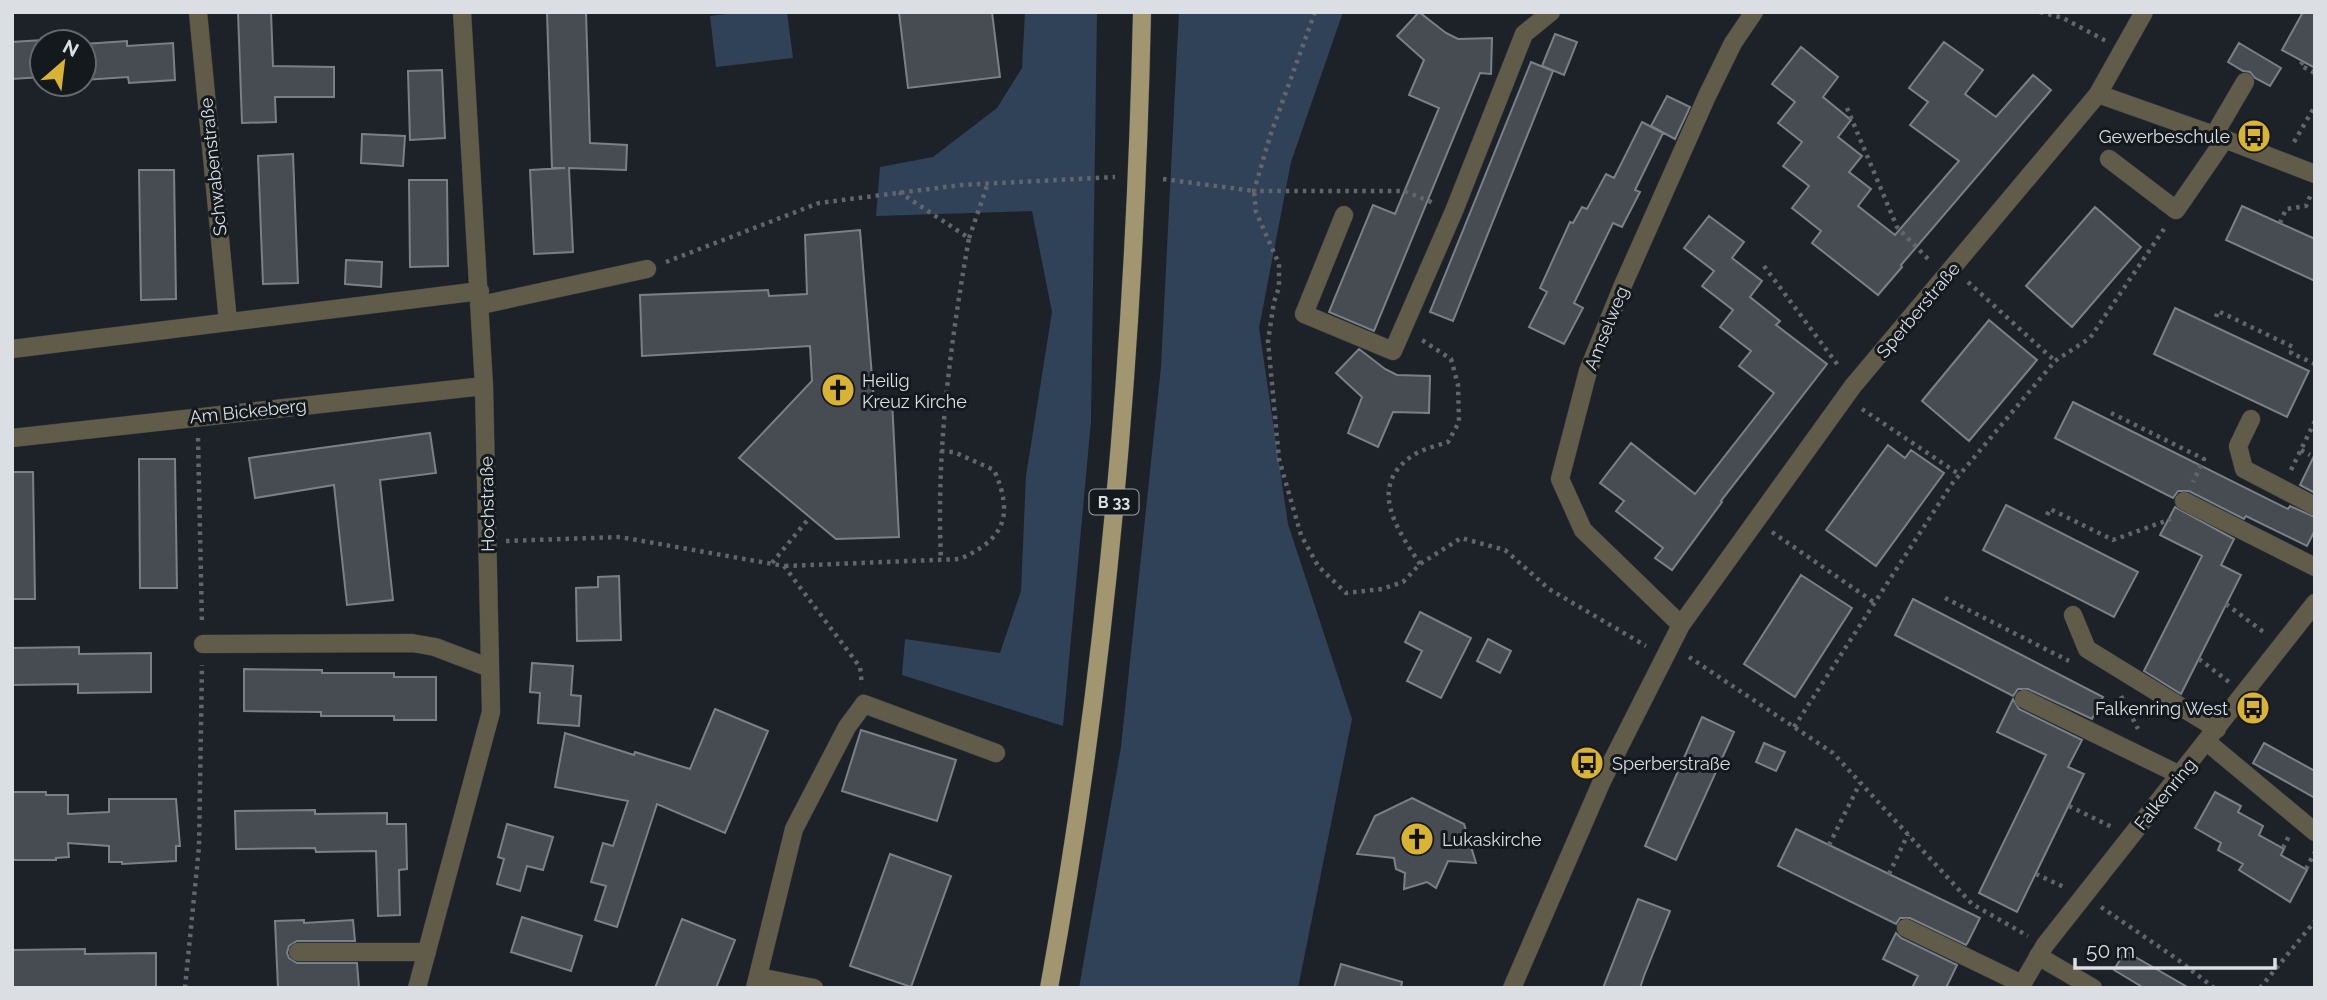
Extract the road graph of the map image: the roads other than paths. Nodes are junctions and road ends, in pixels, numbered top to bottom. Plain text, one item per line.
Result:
1 (198, 12) edge
2 (463, 12) edge
3 (1142, 12) edge
4 (1551, 12) edge
5 (1754, 12) edge
6 (2144, 12) edge
7 (2245, 82) dead end
8 (2098, 94) junction
9 (2220, 137) junction
10 (2109, 159) dead end
11 (2315, 174) edge
12 (1344, 215) dead end
13 (647, 269) road end
14 (480, 298) junction
15 (229, 321) junction
16 (12, 349) edge
17 (484, 386) junction
18 (2251, 419) dead end
19 (12, 438) edge
20 (2184, 501) road end
21 (2315, 506) edge
22 (2315, 567) edge
23 (2315, 603) edge
24 (2073, 615) dead end
25 (1681, 625) junction
26 (203, 644) road end
27 (490, 668) junction
28 (2024, 699) dead end
29 (2212, 736) junction
30 (996, 753) dead end
31 (2180, 775) junction
32 (2315, 832) edge
33 (1906, 928) dead end
34 (2041, 951) junction
35 (298, 952) dead end
36 (427, 953) junction
37 (757, 982) edge
38 (2021, 986) edge
39 (418, 988) edge
40 (814, 988) edge
41 (1049, 988) edge
42 (1512, 988) edge
43 (2094, 988) edge

1 - 15 street, Schwabenstraße
2 - 14 street, Hochstraße
3 - 41 main road, B 33
4 - 12 street
5 - 25 street, Amselweg
6 - 8 street, Sperberstraße
7 - 9 street
8 - 9 street
8 - 25 street, Sperberstraße
9 - 10 street
9 - 11 street
13 - 14 street
14 - 15 street
14 - 17 street, Hochstraße
15 - 16 street
17 - 19 street, Am Bickeberg
17 - 27 street, Hochstraße
18 - 21 street
20 - 22 street
23 - 29 street, Falkenring
24 - 29 street
25 - 42 street, Sperberstraße
26 - 27 street
27 - 36 street, Hochstraße
28 - 31 street
29 - 31 street, Falkenring
29 - 32 street
30 - 37 street
31 - 34 street, Falkenring
33 - 38 street
34 - 38 street, Falkenring
34 - 43 street
35 - 36 street
36 - 39 street, Hochstraße
37 - 40 street

